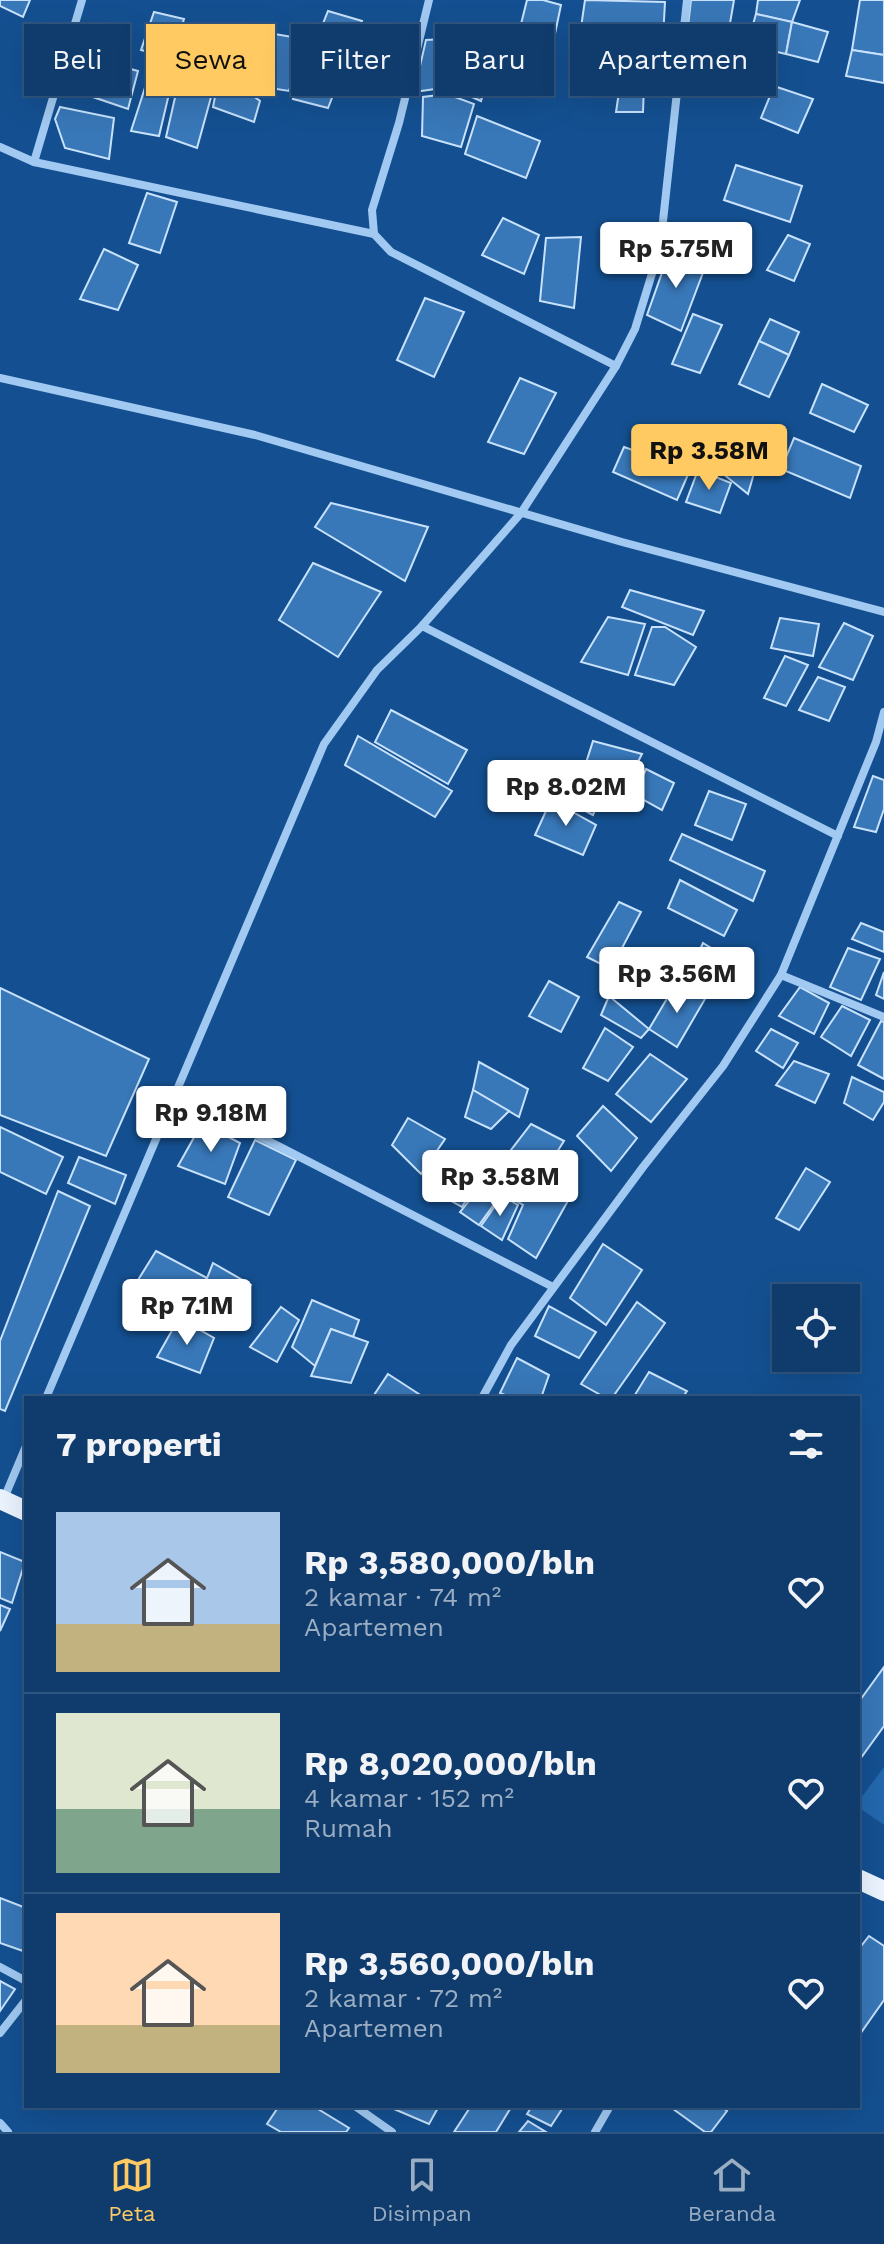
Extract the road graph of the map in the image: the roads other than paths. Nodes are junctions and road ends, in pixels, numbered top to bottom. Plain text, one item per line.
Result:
1 (82, 0) edge
2 (429, 0) edge
3 (687, 0) edge
4 (0, 147) edge
5 (34, 162) junction
6 (374, 234) junction
7 (616, 366) junction
8 (0, 378) edge
9 (521, 513) junction
10 (884, 612) edge
11 (422, 626) junction
12 (884, 712) edge
13 (838, 836) junction
14 (781, 975) junction
15 (884, 1017) edge
16 (175, 1093) junction
17 (553, 1287) junction
18 (47, 1396) edge
19 (483, 1396) edge
20 (24, 1450) edge
21 (1, 1502) edge
22 (24, 1510) edge
23 (860, 1880) edge
24 (884, 1891) edge
25 (0, 1967) edge
26 (24, 1980) edge
27 (24, 2003) edge
28 (0, 2033) edge
29 (358, 2108) edge
30 (609, 2108) edge
31 (0, 2123) edge
32 (8, 2132) edge
33 (392, 2132) edge
34 (595, 2132) edge

1 - 5 street
2 - 6 street
3 - 7 street
4 - 5 street
5 - 6 street
6 - 7 street
7 - 9 street
8 - 9 street
9 - 10 street
9 - 11 street
11 - 13 street
11 - 16 street
12 - 13 street
13 - 14 street
14 - 15 street
14 - 17 street
16 - 17 street
16 - 18 street
17 - 19 street
20 - 21 street
21 - 22 main road
23 - 24 main road
25 - 26 street
27 - 28 street
29 - 33 street
30 - 34 street
31 - 32 street

